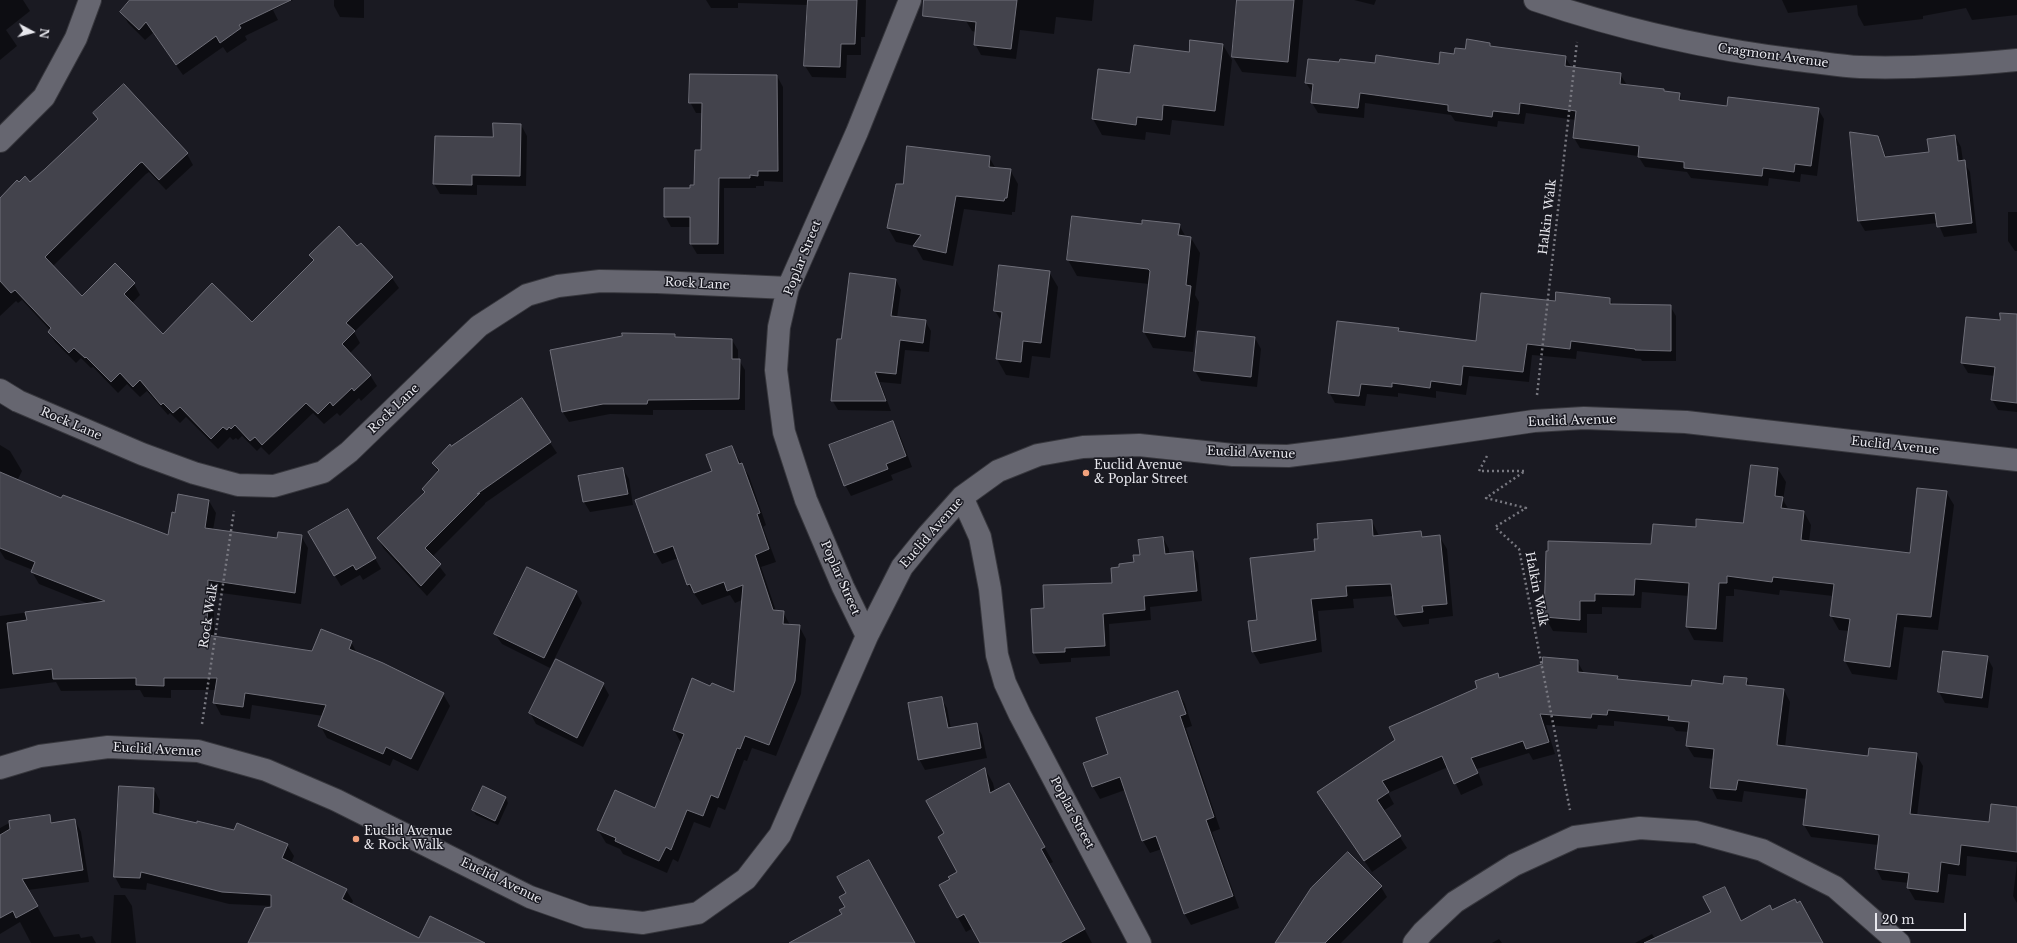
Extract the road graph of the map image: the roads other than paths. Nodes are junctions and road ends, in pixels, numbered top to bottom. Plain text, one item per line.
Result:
1 (90, 0) edge
2 (910, 0) edge
3 (1535, 0) edge
4 (2017, 60) edge
5 (0, 141) edge
6 (788, 288) junction
7 (0, 390) edge
8 (2017, 460) edge
9 (962, 497) junction
10 (866, 636) junction
11 (0, 768) edge
12 (1140, 943) edge
13 (1414, 943) edge
14 (1900, 943) edge

1 - 5 street
2 - 6 street, Poplar Street
3 - 4 street, Cragmont Avenue
6 - 7 street, Rock Lane
6 - 10 street, Poplar Street
8 - 9 street, Euclid Avenue
9 - 10 street, Euclid Avenue
9 - 12 street, Poplar Street
10 - 11 street, Euclid Avenue
13 - 14 street

